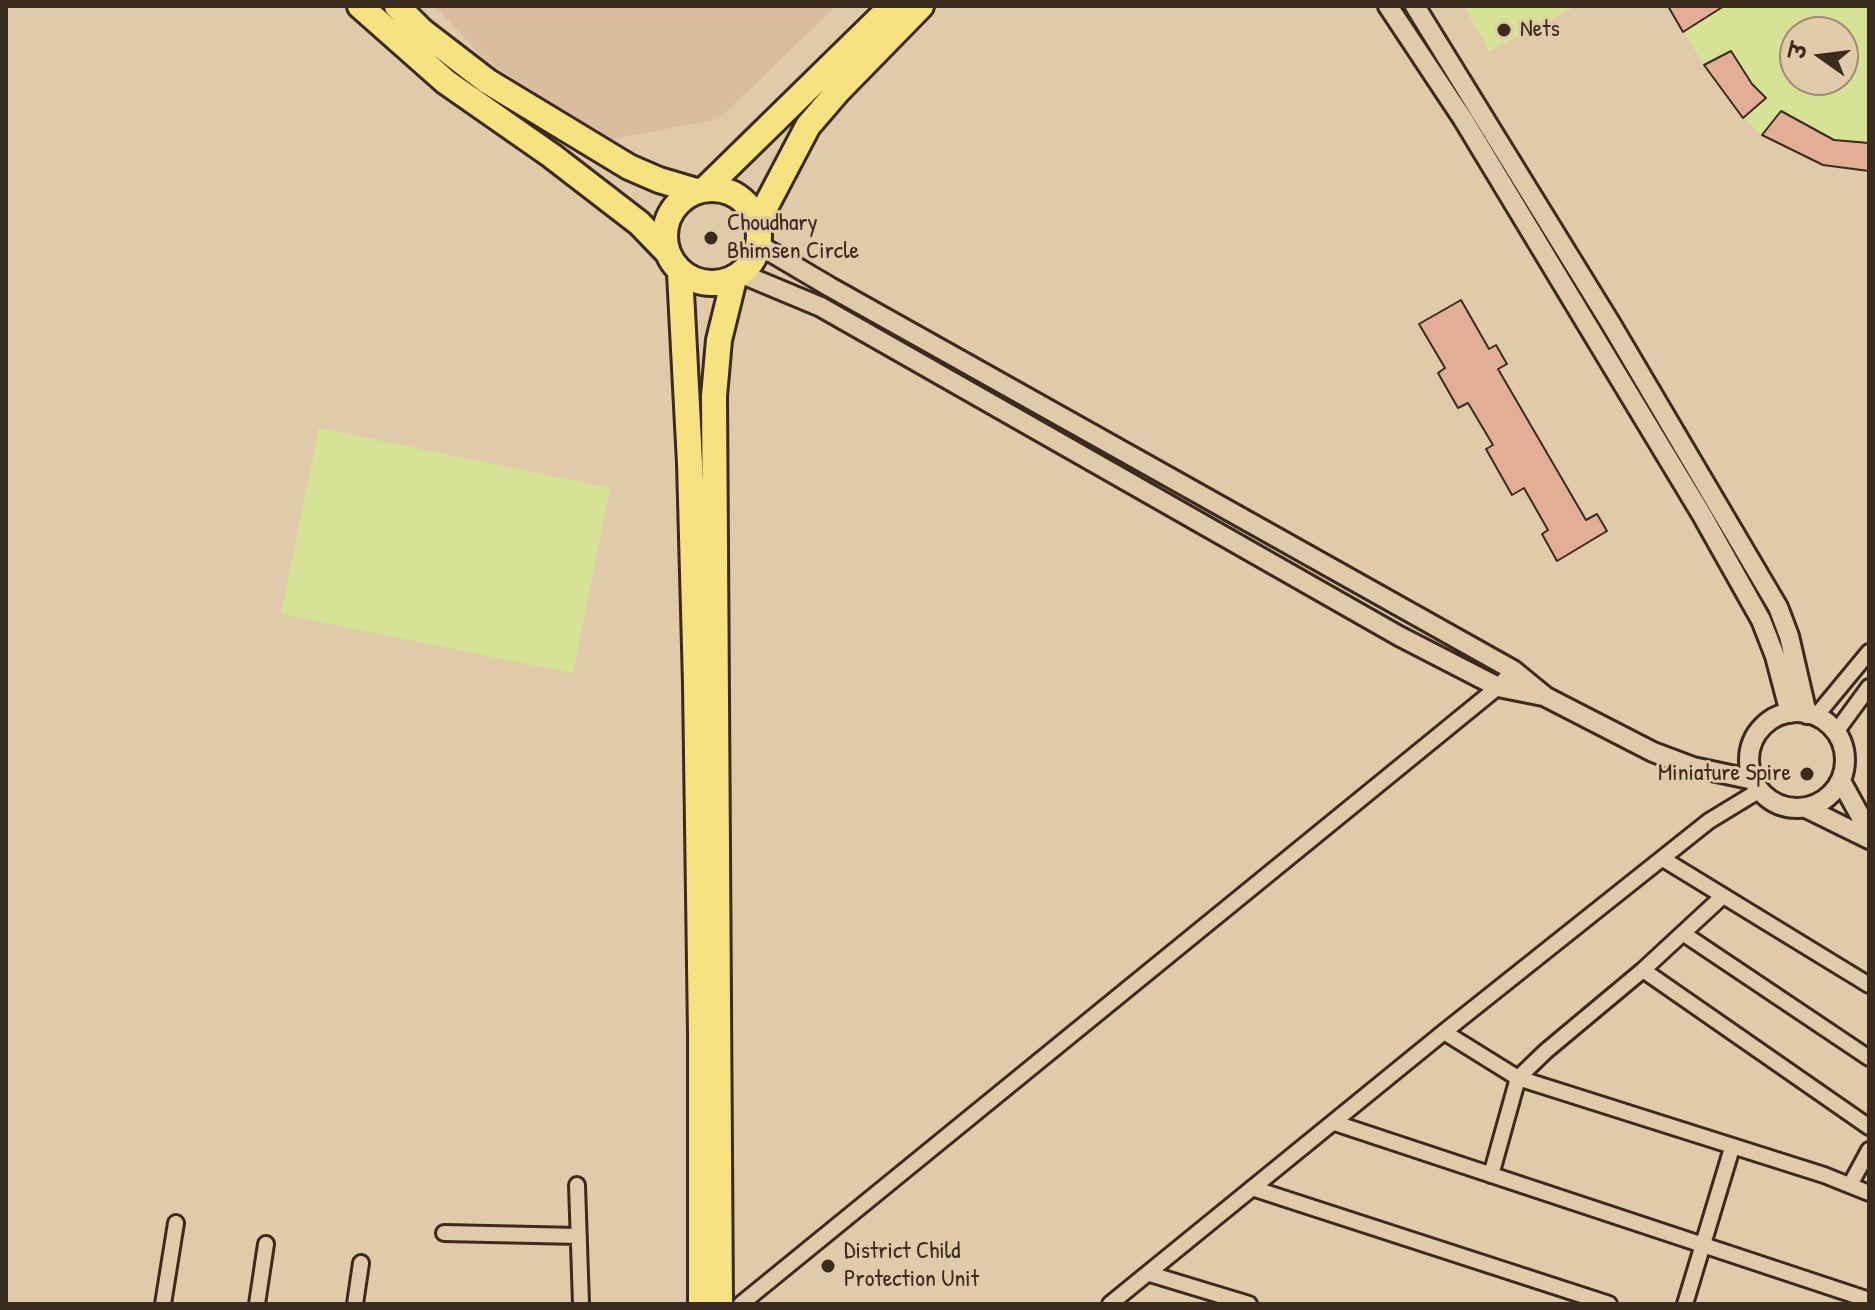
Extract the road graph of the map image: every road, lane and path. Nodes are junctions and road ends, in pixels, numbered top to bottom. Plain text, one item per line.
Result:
1 (360, 6) edge
2 (397, 6) edge
3 (892, 6) edge
4 (921, 6) edge
5 (1388, 6) edge
6 (1415, 6) edge
7 (701, 190) junction
8 (758, 234) junction
9 (667, 252) junction
10 (680, 273) junction
11 (738, 276) junction
12 (1869, 652) edge
13 (1513, 670) junction
14 (1498, 687) junction
15 (1869, 687) edge
16 (1546, 697) junction
17 (1804, 714) junction
18 (1836, 732) junction
19 (1841, 781) junction
20 (1757, 785) junction
21 (1806, 808) junction
22 (1869, 832) edge
23 (1869, 839) edge
24 (1663, 859) junction
25 (1723, 896) junction
26 (1684, 934) junction
27 (1643, 970) junction
28 (1869, 985) edge
29 (1444, 1032) junction
30 (1869, 1058) edge
31 (1518, 1078) junction
32 (1335, 1123) junction
33 (1869, 1127) edge
34 (1732, 1148) junction
35 (1869, 1150) edge
36 (1491, 1175) junction
37 (577, 1185) dead end
38 (1850, 1185) junction
39 (1252, 1188) junction
40 (1869, 1193) edge
41 (176, 1223) dead end
42 (444, 1233) dead end
43 (579, 1236) junction
44 (266, 1244) dead end
45 (1704, 1246) junction
46 (361, 1263) dead end
47 (1150, 1274) junction
48 (1869, 1300) edge
49 (163, 1304) edge
50 (257, 1304) edge
51 (355, 1304) edge
52 (581, 1304) edge
53 (701, 1304) edge
54 (720, 1304) edge
55 (741, 1304) edge
56 (1110, 1304) edge
57 (1249, 1304) edge
58 (1609, 1304) edge
59 (1685, 1304) edge

1 - 9 main road
2 - 7 main road
3 - 7 main road
4 - 8 main road
5 - 17 street
6 - 17 street
7 - 8 main road
7 - 9 main road
8 - 11 main road
8 - 13 street
9 - 10 main road
10 - 11 main road
10 - 53 main road
11 - 14 street
11 - 54 main road
12 - 17 street
13 - 14 street
13 - 16 street
14 - 16 street
14 - 55 street
15 - 18 street
16 - 20 street
17 - 18 street
17 - 20 street
18 - 19 street
19 - 21 street
19 - 22 street
20 - 21 street
20 - 24 street
21 - 23 street
24 - 25 street
24 - 29 street
25 - 26 street
25 - 28 street
26 - 27 street
26 - 30 street
27 - 31 street
27 - 33 street
29 - 31 street
29 - 32 street
31 - 34 street
31 - 36 street
32 - 36 street
32 - 39 street
34 - 38 street
34 - 45 street
35 - 38 street
36 - 45 street
37 - 43 street
38 - 40 street
39 - 47 street
39 - 58 street
41 - 49 street
42 - 43 street
43 - 52 street
44 - 50 street
45 - 48 street
45 - 59 street
46 - 51 street
47 - 56 street
47 - 57 street

